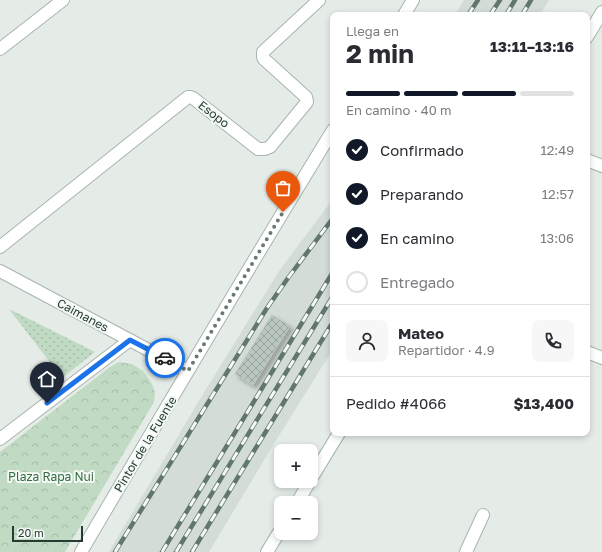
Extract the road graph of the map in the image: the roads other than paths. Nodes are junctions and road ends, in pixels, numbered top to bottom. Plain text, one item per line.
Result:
1 (63, 0) edge
2 (319, 0) edge
3 (413, 0) edge
4 (406, 12) edge
5 (602, 12) edge
6 (590, 32) edge
7 (0, 50) edge
8 (330, 135) edge
9 (590, 161) edge
10 (602, 166) edge
11 (0, 247) edge
12 (0, 270) edge
13 (130, 340) junction
14 (590, 353) edge
15 (602, 358) edge
16 (188, 371) junction
17 (337, 436) edge
18 (0, 438) edge
19 (318, 467) edge
20 (483, 515) dead end
21 (274, 540) edge
22 (81, 552) edge
23 (267, 552) edge
24 (466, 552) edge

1 - 7 street
2 - 11 street, Esopo
3 - 4 street
5 - 6 street
8 - 16 street, Pintor de la Fuente
9 - 10 street
12 - 13 street, Caimanes
13 - 16 street, Caimanes
13 - 18 street
14 - 15 street
16 - 22 street, Pintor de la Fuente
17 - 19 street
20 - 24 street
21 - 23 street

